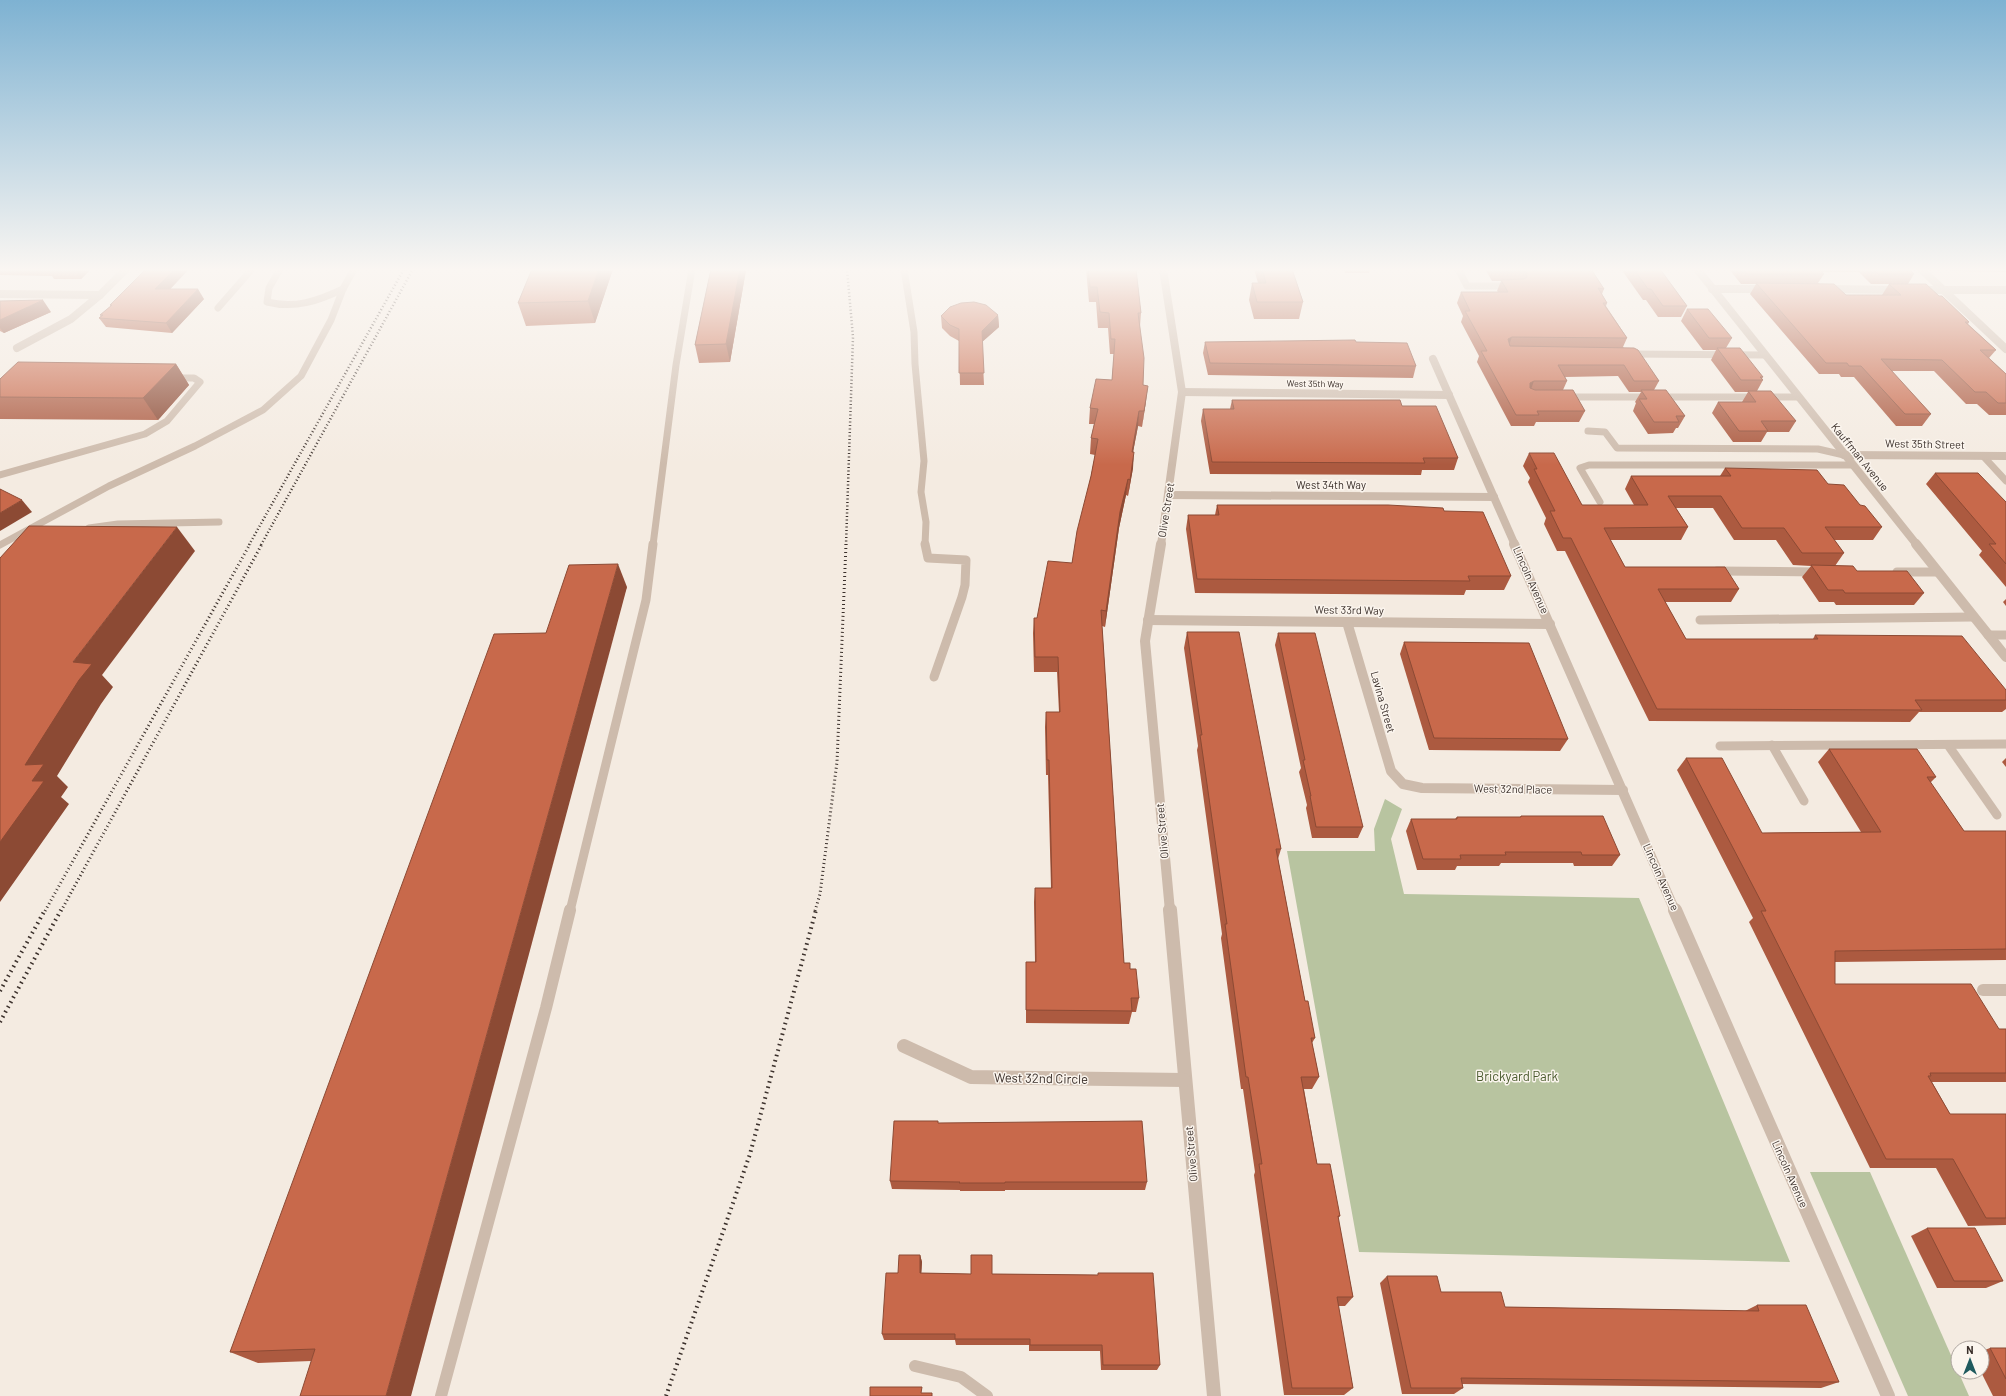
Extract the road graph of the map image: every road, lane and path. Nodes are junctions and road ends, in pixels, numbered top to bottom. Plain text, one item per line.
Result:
1 (43, 334) edge
2 (323, 334) edge
3 (681, 334) edge
4 (914, 334) edge
5 (1173, 334) edge
6 (1748, 334) edge
7 (1990, 334) edge
8 (17, 348) dead end
9 (2006, 349) edge
10 (1618, 354) edge
11 (1764, 355) junction
12 (1433, 359) dead end
13 (163, 378) edge
14 (1182, 392) junction
15 (1449, 395) junction
16 (1554, 397) edge
17 (1797, 397) junction
18 (1588, 432) dead end
19 (1844, 455) junction
20 (1983, 456) junction
21 (2006, 456) edge
22 (1852, 465) junction
23 (0, 475) edge
24 (2006, 481) edge
25 (1169, 495) junction
26 (1494, 497) junction
27 (1600, 502) dead end
28 (219, 522) dead end
29 (78, 530) edge
30 (0, 545) edge
31 (1711, 571) edge
32 (1828, 572) edge
33 (1890, 572) edge
34 (1937, 572) junction
35 (1974, 617) junction
36 (1148, 620) junction
37 (1700, 620) dead end
38 (1348, 622) junction
39 (1550, 624) junction
40 (1988, 635) junction
41 (2006, 635) edge
42 (2006, 658) edge
43 (934, 677) dead end
44 (2006, 744) edge
45 (1772, 745) junction
46 (1948, 745) junction
47 (1720, 746) dead end
48 (1403, 784) joint
49 (1623, 790) junction
50 (1804, 801) dead end
51 (1997, 814) dead end
52 (1983, 990) dead end
53 (2006, 990) edge
54 (904, 1046) dead end
55 (1184, 1080) junction
56 (915, 1366) dead end
57 (441, 1396) edge
58 (987, 1396) edge
59 (1214, 1396) edge
60 (1888, 1396) edge

1 - 8 street
2 - 30 lane
3 - 57 lane
4 - 43 lane
5 - 14 street, Olive Street
6 - 11 street, Kauffman Avenue
7 - 9 street
10 - 11 lane
11 - 17 street, Kauffman Avenue
12 - 15 street, Lincoln Avenue
13 - 23 lane
14 - 15 street, West 35th Way
14 - 25 street, Olive Street
15 - 26 street, Lincoln Avenue
16 - 17 lane
17 - 19 street, Kauffman Avenue
18 - 19 lane
19 - 20 street, West 35th Street
19 - 22 street, Kauffman Avenue
20 - 21 street, West 35th Street
20 - 24 lane
22 - 27 lane
22 - 34 street, Kauffman Avenue
25 - 26 street, West 34th Way
25 - 36 street, Olive Street
26 - 39 street, Lincoln Avenue
28 - 29 lane
31 - 32 lane
33 - 34 lane
34 - 35 street, Kauffman Avenue
35 - 37 lane
35 - 40 street, Kauffman Avenue
36 - 38 street, West 33rd Way
36 - 55 street, Olive Street
38 - 39 street, West 33rd Way
38 - 48 street, Lavina Street
39 - 49 street, Lincoln Avenue
40 - 41 lane
40 - 42 street, Kauffman Avenue
44 - 46 lane
45 - 46 lane
45 - 47 lane
45 - 50 lane
46 - 51 lane
48 - 49 street, West 32nd Place
49 - 60 street, Lincoln Avenue
52 - 53 lane
54 - 55 street, West 32nd Circle
55 - 59 street, Olive Street
56 - 58 lane

